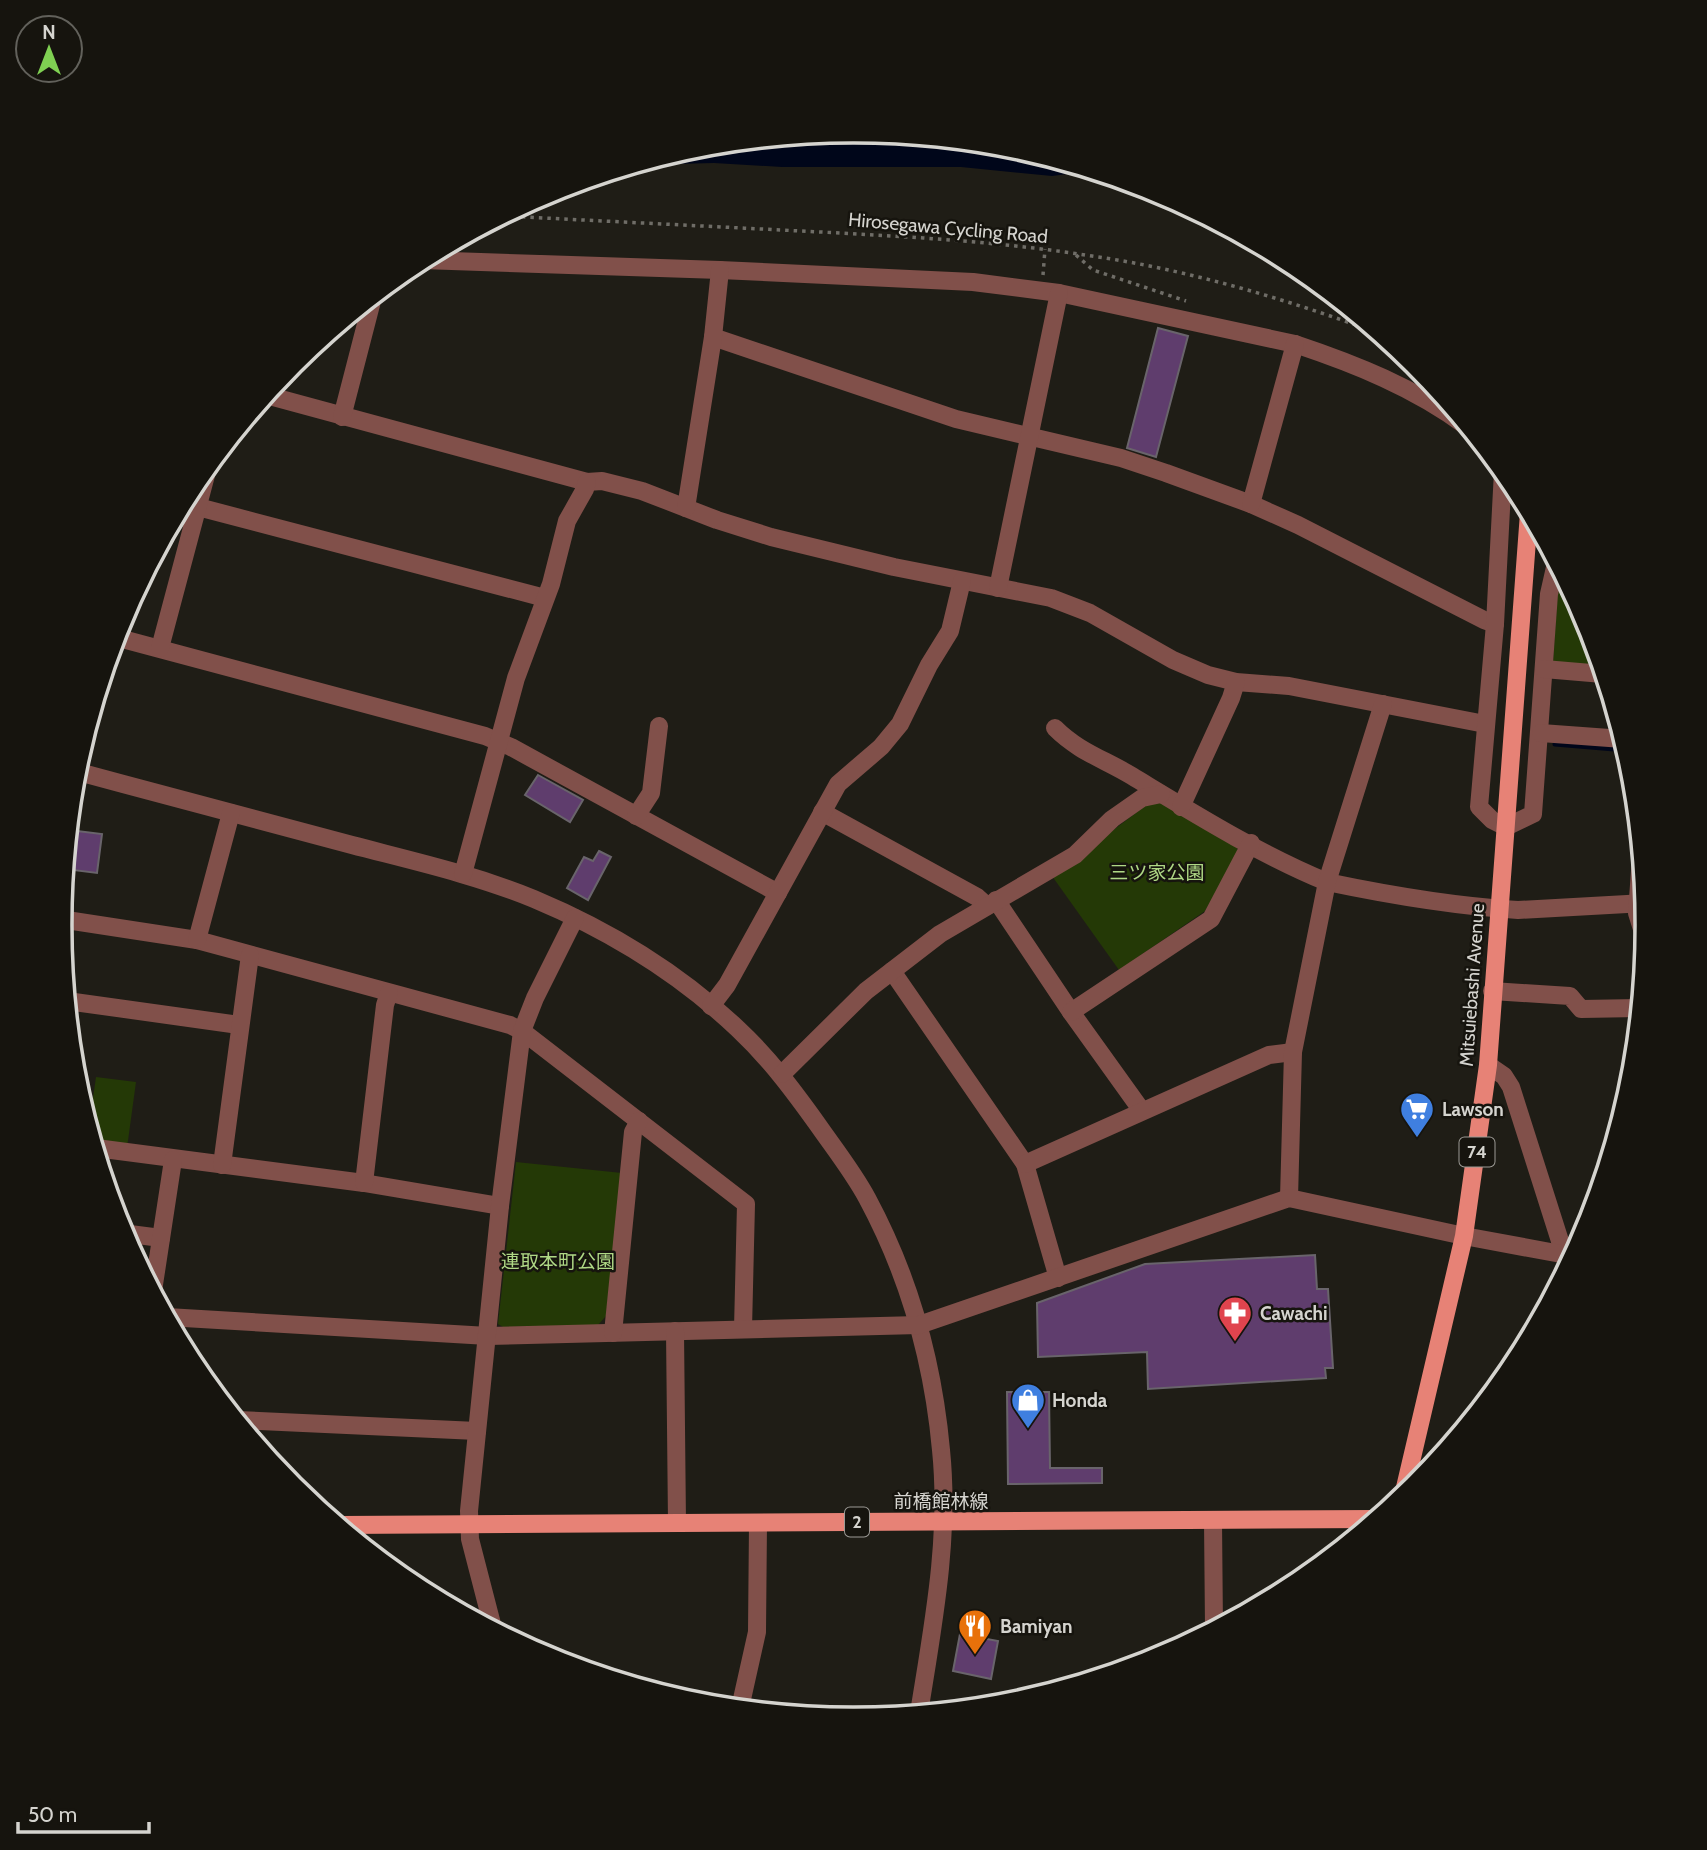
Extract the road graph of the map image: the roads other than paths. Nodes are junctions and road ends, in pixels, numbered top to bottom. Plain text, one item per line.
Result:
1 (442, 261) edge
2 (720, 270) junction
3 (1059, 293) junction
4 (369, 312) edge
5 (713, 337) junction
6 (1295, 344) junction
7 (277, 398) edge
8 (1442, 411) edge
9 (342, 417) junction
10 (1030, 437) junction
11 (587, 482) junction
12 (1502, 488) edge
13 (201, 493) edge
14 (1251, 504) junction
15 (198, 507) junction
16 (686, 508) junction
17 (1528, 529) edge
18 (1553, 576) edge
19 (962, 582) junction
20 (998, 588) junction
21 (545, 598) junction
22 (1495, 624) junction
23 (126, 640) edge
24 (160, 648) junction
25 (1544, 669) junction
26 (1594, 673) edge
27 (1236, 682) junction
28 (1384, 704) junction
29 (1485, 724) junction
30 (659, 726) dead end
31 (1055, 728) dead end
32 (1541, 733) junction
33 (1612, 738) edge
34 (497, 741) junction
35 (87, 774) edge
36 (1161, 794) junction
37 (1181, 807) junction
38 (822, 812) junction
39 (231, 813) junction
40 (636, 816) junction
41 (1506, 827) junction
42 (1251, 844) junction
43 (463, 874) junction
44 (1327, 882) junction
45 (778, 893) junction
46 (992, 903) junction
47 (1635, 903) edge
48 (1498, 909) junction
49 (575, 918) junction
50 (72, 921) edge
51 (197, 940) junction
52 (250, 955) junction
53 (892, 971) junction
54 (1492, 991) junction
55 (389, 993) junction
56 (76, 1006) edge
57 (711, 1006) junction
58 (1631, 1008) edge
59 (1071, 1012) junction
60 (239, 1025) junction
61 (522, 1031) junction
62 (1293, 1052) junction
63 (1488, 1065) junction
64 (782, 1074) junction
65 (1142, 1111) junction
66 (639, 1121) junction
67 (105, 1150) edge
68 (173, 1160) junction
69 (1025, 1164) junction
70 (222, 1165) junction
71 (364, 1183) junction
72 (1289, 1198) junction
73 (500, 1206) junction
74 (136, 1235) edge
75 (1464, 1236) junction
76 (161, 1238) junction
77 (1565, 1249) edge
78 (1561, 1257) edge
79 (155, 1277) edge
80 (1058, 1278) junction
81 (177, 1318) edge
82 (919, 1325) junction
83 (743, 1329) junction
84 (674, 1331) junction
85 (614, 1333) junction
86 (488, 1336) junction
87 (250, 1421) edge
88 (477, 1431) junction
89 (1408, 1476) edge
90 (1361, 1519) edge
91 (1213, 1521) junction
92 (758, 1522) junction
93 (943, 1522) junction
94 (677, 1523) junction
95 (469, 1524) junction
96 (353, 1525) edge
97 (490, 1616) edge
98 (1214, 1618) edge
99 (742, 1699) edge
100 (920, 1703) edge

1 - 2 street
2 - 3 street
2 - 5 street
3 - 6 street
3 - 10 street
4 - 9 street
5 - 10 street
5 - 16 street
6 - 8 street
6 - 14 street
7 - 9 street
9 - 11 street
10 - 14 street
10 - 20 street
11 - 16 street
11 - 21 street
12 - 22 street
13 - 15 street
14 - 22 street
15 - 21 street
15 - 24 street
16 - 19 street
17 - 41 main road, Mitsuiebashi Avenue / 74
18 - 25 street
19 - 20 street
19 - 38 street
20 - 27 street
21 - 34 street
22 - 29 street
23 - 24 street
24 - 34 street
25 - 26 street
25 - 32 street
27 - 28 street
27 - 37 street
28 - 29 street
28 - 44 street
29 - 41 street
30 - 40 street
31 - 36 street
32 - 33 street
32 - 41 street
34 - 40 street
34 - 43 street
35 - 39 street
36 - 37 street
36 - 46 street
37 - 42 street
38 - 45 street
38 - 46 street
39 - 43 street
39 - 51 street
40 - 45 street
41 - 48 main road, Mitsuiebashi Avenue / 74
42 - 44 street
42 - 59 street
43 - 49 street
44 - 48 street
44 - 62 street
45 - 57 street
46 - 53 street
46 - 59 street
47 - 48 street
48 - 54 main road, Mitsuiebashi Avenue / 74
49 - 57 street
49 - 61 street
50 - 51 street
51 - 52 street
52 - 55 street
52 - 60 street
53 - 64 street
53 - 69 street
54 - 58 street
54 - 63 main road, Mitsuiebashi Avenue / 74
55 - 61 street
55 - 71 street
56 - 60 street
57 - 64 street
59 - 65 street
60 - 70 street
61 - 66 street
61 - 73 street
62 - 65 street
62 - 72 street
63 - 75 main road, Mitsuiebashi Avenue / 74
63 - 77 street
64 - 82 street
65 - 69 street
66 - 83 street
66 - 85 street
67 - 68 street
68 - 70 street
68 - 76 street
69 - 80 street
70 - 71 street
71 - 73 street
72 - 75 street
72 - 80 street
73 - 86 street
74 - 76 street
75 - 78 street
75 - 89 main road, Mitsuiebashi Avenue / 74
76 - 79 street
80 - 82 street
81 - 86 street
82 - 83 street
82 - 93 street
83 - 84 street
84 - 85 street
84 - 94 street
85 - 86 street
86 - 88 street
87 - 88 street
88 - 95 street
90 - 91 main road, 前橋館林線 / 2
91 - 93 main road, 前橋館林線 / 2
91 - 98 street
92 - 93 main road, 前橋館林線 / 2
92 - 94 main road, 前橋館林線 / 2
92 - 99 street
93 - 100 street
94 - 95 main road, 前橋館林線 / 2
95 - 96 main road, 前橋館林線 / 2
95 - 97 street

